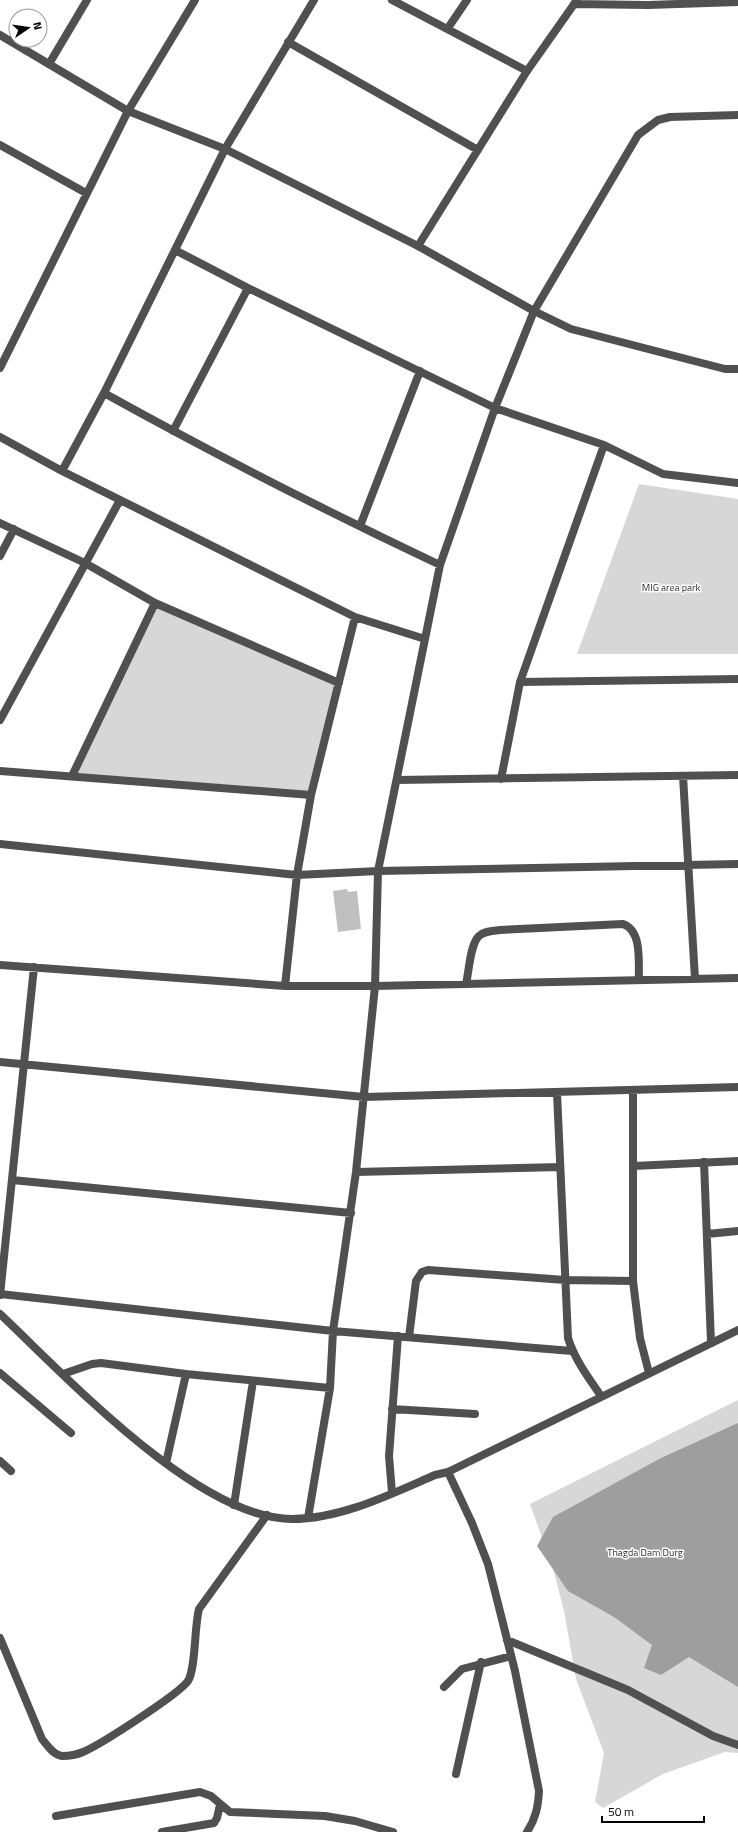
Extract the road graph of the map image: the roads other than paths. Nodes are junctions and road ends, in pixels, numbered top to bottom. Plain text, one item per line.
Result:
1 (87, 0) edge
2 (195, 0) edge
3 (314, 0) edge
4 (392, 0) edge
5 (467, 0) edge
6 (737, 1) edge
7 (575, 2) edge
8 (448, 28) junction
9 (0, 35) edge
10 (288, 42) junction
11 (49, 64) junction
12 (527, 70) junction
13 (128, 111) junction
14 (738, 115) edge
15 (0, 145) edge
16 (225, 149) junction
17 (478, 150) junction
18 (86, 193) junction
19 (418, 246) junction
20 (175, 250) junction
21 (248, 288) junction
22 (534, 311) junction
23 (0, 368) edge
24 (738, 369) edge
25 (420, 371) junction
26 (104, 393) junction
27 (495, 408) junction
28 (173, 431) junction
29 (0, 437) edge
30 (604, 445) junction
31 (62, 471) junction
32 (738, 483) edge
33 (120, 500) junction
34 (0, 522) edge
35 (360, 526) junction
36 (14, 529) junction
37 (0, 556) edge
38 (85, 564) junction
39 (440, 565) junction
40 (155, 603) junction
41 (356, 617) junction
42 (425, 639) junction
43 (738, 679) edge
44 (520, 682) junction
45 (339, 683) junction
46 (0, 720) edge
47 (0, 771) edge
48 (738, 775) edge
49 (72, 776) junction
50 (683, 776) junction
51 (501, 779) junction
52 (397, 780) junction
53 (311, 795) junction
54 (0, 844) edge
55 (738, 864) edge
56 (687, 865) junction
57 (378, 871) junction
58 (297, 875) junction
59 (0, 965) edge
60 (34, 967) junction
61 (738, 978) edge
62 (695, 979) junction
63 (639, 980) junction
64 (466, 984) junction
65 (285, 986) junction
66 (375, 986) junction
67 (0, 1062) edge
68 (24, 1064) junction
69 (738, 1088) edge
70 (633, 1091) junction
71 (557, 1093) junction
72 (364, 1097) junction
73 (738, 1160) edge
74 (704, 1162) junction
75 (634, 1166) junction
76 (560, 1167) junction
77 (356, 1172) junction
78 (12, 1180) junction
79 (351, 1213) junction
80 (738, 1231) edge
81 (707, 1234) junction
82 (564, 1280) junction
83 (633, 1281) junction
84 (0, 1294) edge
85 (0, 1314) edge
86 (738, 1330) edge
87 (333, 1331) junction
88 (398, 1336) junction
89 (409, 1337) junction
90 (711, 1343) junction
91 (572, 1351) junction
92 (0, 1373) edge
93 (649, 1373) junction
94 (63, 1374) junction
95 (186, 1374) junction
96 (253, 1381) junction
97 (330, 1388) junction
98 (601, 1396) junction
99 (392, 1409) junction
100 (475, 1414) dead end
101 (71, 1433) dead end
102 (0, 1461) edge
103 (166, 1463) junction
104 (11, 1471) dead end
105 (448, 1472) junction
106 (392, 1493) junction
107 (234, 1505) junction
108 (267, 1515) junction
109 (308, 1518) junction
110 (0, 1638) edge
111 (507, 1640) junction
112 (511, 1656) junction
113 (481, 1662) junction
114 (444, 1687) dead end
115 (738, 1745) edge
116 (456, 1774) dead end
117 (220, 1805) junction
118 (56, 1816) dead end
119 (162, 1832) edge
120 (393, 1832) edge
121 (527, 1832) edge

1 - 11 street
2 - 13 street
3 - 10 street
4 - 8 street
5 - 8 street
6 - 7 street
7 - 12 street
8 - 12 street
9 - 11 street
10 - 16 street
10 - 17 street
11 - 13 street
12 - 17 street
13 - 16 street
13 - 18 street
14 - 22 street
15 - 18 street
16 - 19 street
16 - 20 street
17 - 19 street
18 - 23 street
19 - 22 street
20 - 21 street
20 - 26 street
21 - 25 street
21 - 28 street
22 - 24 street
22 - 27 street
25 - 27 street
25 - 35 street
26 - 28 street
26 - 31 street
27 - 30 street
27 - 39 street
28 - 35 street
29 - 31 street
30 - 32 street
30 - 44 street
31 - 33 street
33 - 38 street
33 - 41 street
34 - 36 street
35 - 39 street
36 - 37 street
36 - 38 street
38 - 40 street
38 - 46 street
39 - 42 street
40 - 45 street
40 - 49 street
41 - 42 street
41 - 45 street
42 - 52 street
43 - 44 street
44 - 51 street
45 - 53 street
47 - 49 street
48 - 50 street
49 - 53 street
50 - 51 street
50 - 56 street
51 - 52 street
52 - 57 street
53 - 58 street
54 - 58 street
55 - 56 street
56 - 57 street
56 - 62 street
57 - 58 street
57 - 66 street
58 - 65 street
59 - 60 street
60 - 65 street
60 - 68 street
61 - 62 street
62 - 63 street
63 - 64 street
63 - 64 street
64 - 66 street
65 - 66 street
66 - 72 street
67 - 68 street
68 - 72 street
68 - 78 street
69 - 70 street
70 - 71 street
70 - 75 street
71 - 72 street
71 - 76 street
72 - 77 street
73 - 74 street
74 - 75 street
74 - 81 street
75 - 83 street
76 - 77 street
76 - 82 street
77 - 79 street
78 - 79 street
78 - 84 street
79 - 87 street
80 - 81 street
81 - 90 street
82 - 83 street
82 - 89 street
82 - 91 street
83 - 93 street
84 - 87 street
85 - 94 street
86 - 90 street
87 - 88 street
87 - 97 street
88 - 89 street
88 - 99 street
89 - 91 street
90 - 93 street
91 - 98 street
92 - 101 street
93 - 98 street
94 - 95 street
94 - 103 street
95 - 96 street
95 - 103 street
96 - 97 street
96 - 107 street
97 - 109 street
98 - 105 street
99 - 100 street
99 - 106 street
102 - 104 street
103 - 107 street
105 - 106 street
105 - 111 street
106 - 109 street
107 - 108 street
108 - 109 street
108 - 110 street
111 - 112 street
111 - 115 street
112 - 113 street
112 - 121 street
113 - 114 street
113 - 116 street
117 - 118 street
117 - 119 street
117 - 120 street

